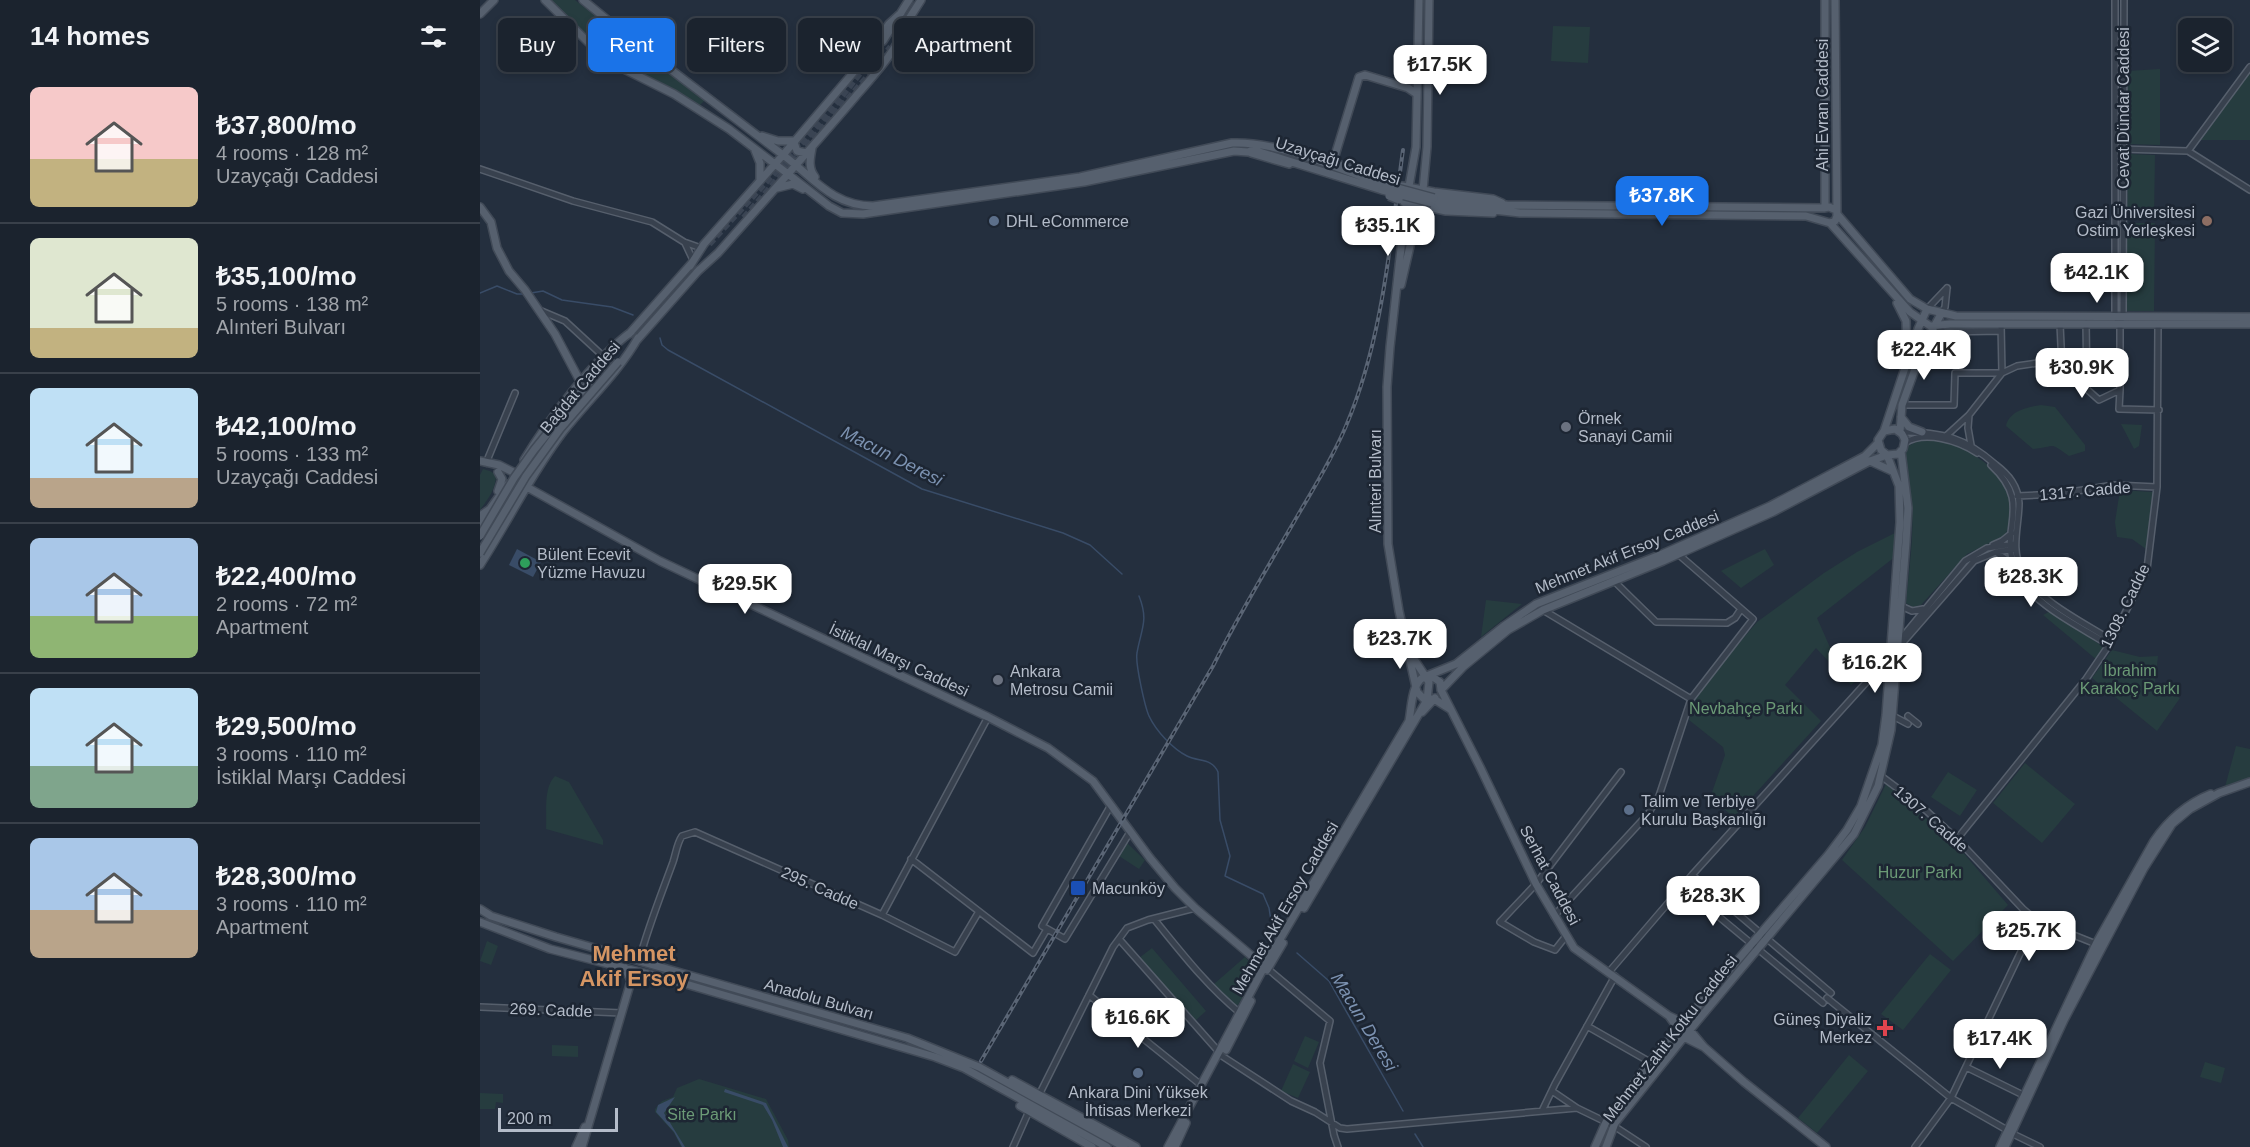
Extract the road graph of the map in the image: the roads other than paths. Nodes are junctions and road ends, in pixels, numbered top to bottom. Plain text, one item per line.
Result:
1 (494, 0) edge
2 (545, 0) edge
3 (583, 0) edge
4 (909, 0) edge
5 (921, 0) edge
6 (1419, 0) edge
7 (1429, 0) edge
8 (1825, 0) edge
9 (1835, 0) edge
10 (2115, 0) edge
11 (2124, 0) edge
12 (901, 13) junction
13 (480, 14) edge
14 (910, 18) edge
15 (883, 41) tunnel mouth
16 (894, 42) edge
17 (891, 47) tunnel mouth
18 (894, 49) edge
19 (2250, 67) edge
20 (1417, 90) junction
21 (711, 101) junction
22 (704, 113) junction
23 (756, 135) junction
24 (794, 142) junction
25 (753, 146) junction
26 (812, 147) junction
27 (2115, 149) junction
28 (2123, 149) junction
29 (1286, 151) junction
30 (2188, 151) junction
31 (1248, 152) junction
32 (806, 153) junction
33 (783, 155) junction
34 (1333, 162) junction
35 (775, 163) junction
36 (796, 165) junction
37 (480, 169) edge
38 (788, 174) junction
39 (807, 174) junction
40 (763, 178) junction
41 (800, 183) junction
42 (819, 185) junction
43 (1386, 186) junction
44 (1406, 186) junction
45 (777, 187) junction
46 (1423, 190) junction
47 (2250, 190) edge
48 (812, 193) junction
49 (1403, 201) junction
50 (1420, 206) junction
51 (480, 207) edge
52 (1506, 208) junction
53 (1825, 208) junction
54 (1837, 212) junction
55 (1827, 223) junction
56 (684, 242) junction
57 (705, 246) junction
58 (717, 250) tunnel mouth
59 (691, 263) junction
60 (697, 272) junction
61 (1892, 293) junction
62 (1927, 309) junction
63 (538, 310) junction
64 (1395, 314) junction
65 (1941, 314) junction
66 (2250, 317) edge
67 (2119, 318) junction
68 (1921, 321) junction
69 (2086, 323) junction
70 (2060, 324) junction
71 (2158, 324) junction
72 (1935, 326) junction
73 (2250, 326) edge
74 (2001, 327) junction
75 (638, 338) junction
76 (606, 356) junction
77 (1907, 363) junction
78 (2062, 366) junction
79 (2002, 372) junction
80 (581, 383) junction
81 (2087, 388) junction
82 (2120, 390) junction
83 (515, 393) dead end
84 (1902, 405) junction
85 (2158, 410) junction
86 (1969, 415) junction
87 (1901, 417) junction
88 (1884, 431) junction
89 (1900, 432) junction
90 (1922, 432) junction
91 (1946, 435) junction
92 (1878, 443) junction
93 (1905, 443) junction
94 (1971, 445) junction
95 (1901, 452) junction
96 (1887, 454) junction
97 (1870, 461) junction
98 (485, 463) edge
99 (522, 463) junction
100 (1893, 471) junction
101 (498, 472) junction
102 (535, 472) junction
103 (514, 475) junction
104 (527, 484) junction
105 (506, 486) junction
106 (2157, 487) junction
107 (520, 495) junction
108 (2015, 496) junction
109 (490, 508) junction
110 (480, 516) edge
111 (480, 528) edge
112 (2012, 533) junction
113 (480, 536) edge
114 (2013, 547) junction
115 (1987, 548) junction
116 (1676, 551) junction
117 (1995, 552) junction
118 (480, 553) edge
119 (480, 564) edge
120 (2014, 566) junction
121 (1613, 578) junction
122 (1536, 604) junction
123 (1901, 606) junction
124 (1741, 609) junction
125 (1923, 609) junction
126 (1543, 610) junction
127 (1899, 643) junction
128 (2110, 643) junction
129 (1407, 648) junction
130 (1891, 655) junction
131 (1461, 664) junction
132 (1879, 668) junction
133 (1889, 674) junction
134 (1426, 675) junction
135 (1416, 685) junction
136 (1441, 690) junction
137 (1691, 699) junction
138 (1431, 700) junction
139 (1450, 708) junction
140 (1889, 715) junction
141 (1908, 716) dead end
142 (988, 717) junction
143 (1888, 724) junction
144 (1918, 724) dead end
145 (1621, 772) dead end
146 (1881, 776) junction
147 (2250, 782) edge
148 (2219, 793) junction
149 (1111, 806) junction
150 (1130, 832) junction
151 (1957, 838) junction
152 (911, 859) junction
153 (1692, 875) junction
154 (1536, 884) junction
155 (1683, 887) junction
156 (1195, 908) junction
157 (480, 909) edge
158 (978, 913) junction
159 (882, 915) junction
160 (1554, 916) junction
161 (1154, 919) junction
162 (2036, 920) junction
163 (480, 922) edge
164 (1047, 929) junction
165 (1566, 936) junction
166 (1764, 936) junction
167 (1119, 939) junction
168 (2096, 944) junction
169 (1755, 947) junction
170 (1264, 958) junction
171 (639, 961) junction
172 (625, 968) junction
173 (1266, 968) junction
174 (647, 973) junction
175 (1612, 974) junction
176 (631, 981) junction
177 (1089, 995) junction
178 (1827, 998) junction
179 (480, 1007) edge
180 (622, 1013) junction
181 (1240, 1013) junction
182 (1669, 1016) junction
183 (1684, 1023) junction
184 (1587, 1026) junction
185 (1691, 1029) junction
186 (1678, 1031) junction
187 (1684, 1037) junction
188 (1704, 1047) junction
189 (1221, 1054) junction
190 (1650, 1062) junction
191 (979, 1067) junction
192 (1966, 1067) junction
193 (976, 1076) junction
194 (1201, 1085) junction
195 (1552, 1091) junction
196 (1039, 1095) junction
197 (2024, 1095) junction
198 (1951, 1098) junction
199 (1577, 1108) junction
200 (1029, 1111) junction
201 (1542, 1112) junction
202 (590, 1117) junction
203 (1606, 1122) junction
204 (1331, 1123) junction
205 (1614, 1126) junction
206 (2009, 1131) junction
207 (1171, 1146) edge
208 (576, 1147) edge
209 (582, 1147) edge
210 (1013, 1147) edge
211 (1092, 1147) edge
212 (1107, 1147) edge
213 (1124, 1147) edge
214 (1136, 1147) edge
215 (1338, 1147) edge
216 (1595, 1147) edge
217 (1606, 1147) edge
218 (1646, 1147) edge
219 (1826, 1147) edge
220 (1915, 1147) edge
221 (2000, 1147) edge
222 (2005, 1147) edge
223 (2040, 1147) edge

1 - 13 main road
2 - 22 main road, Uzayçağı Caddesi
3 - 21 main road, Uzayçağı Caddesi
4 - 12 main road
5 - 14 main road
6 - 20 main road, Alınteri Bulvarı
7 - 46 main road, Alınteri Bulvarı
8 - 53 main road, Ahi Evran Caddesi
9 - 54 main road, Ahi Evran Caddesi
10 - 27 street, Cevat Dündar Caddesi
11 - 28 street, Cevat Dündar Caddesi
12 - 15 main road
12 - 24 main road, Bağdat Caddesi
16 - 17 main road
18 - 26 main road
19 - 30 street
20 - 34 main road, Uzayçağı Caddesi
20 - 44 main road, Alınteri Bulvarı
21 - 22 main road
21 - 23 main road, Uzayçağı Caddesi
22 - 25 main road, Uzayçağı Caddesi
23 - 24 main road
23 - 33 main road, Uzayçağı Caddesi
24 - 32 main road
24 - 33 main road, Bağdat Caddesi
25 - 35 main road, Uzayçağı Caddesi
25 - 40 main road
26 - 32 main road
26 - 42 main road
27 - 28 street
27 - 67 street, Cevat Dündar Caddesi
28 - 30 street
28 - 67 street, Cevat Dündar Caddesi
29 - 34 main road
29 - 42 main road, Uzayçağı Caddesi
29 - 43 main road, Uzayçağı Caddesi
30 - 47 street
31 - 43 main road, Uzayçağı Caddesi
31 - 48 main road, Uzayçağı Caddesi
31 - 49 main road, bridge
32 - 36 main road
33 - 35 main road, Bağdat Caddesi
33 - 36 main road, Uzayçağı Caddesi
34 - 43 main road
35 - 38 main road, Uzayçağı Caddesi
35 - 40 main road, Bağdat Caddesi
36 - 38 main road
36 - 39 main road, Uzayçağı Caddesi
37 - 56 street
38 - 41 main road, Uzayçağı Caddesi
38 - 45 main road
39 - 41 main road
39 - 42 main road, Uzayçağı Caddesi
40 - 45 main road
40 - 57 main road, Bağdat Caddesi
41 - 48 main road, Uzayçağı Caddesi
43 - 44 main road, bridge
43 - 52 main road, Uzayçağı Caddesi, bridge
44 - 46 main road
44 - 49 main road, Alınteri Bulvarı
45 - 48 main road
45 - 60 main road
46 - 50 main road, Alınteri Bulvarı
46 - 52 main road
49 - 50 main road
49 - 64 main road, Alınteri Bulvarı
50 - 52 main road
50 - 64 main road, Alınteri Bulvarı
51 - 63 main road
52 - 53 main road, Uzayçağı Caddesi
52 - 55 main road, Uzayçağı Caddesi
53 - 54 main road
53 - 55 main road
54 - 55 main road
54 - 62 main road
55 - 61 main road
56 - 57 street
56 - 59 street
57 - 59 main road, Bağdat Caddesi
58 - 60 main road, Bağdat Caddesi
59 - 76 main road, Bağdat Caddesi
60 - 75 main road, Bağdat Caddesi
61 - 68 main road
61 - 77 main road
62 - 65 main road
62 - 65 street
62 - 68 main road
63 - 76 street
63 - 80 main road
64 - 129 main road, Alınteri Bulvarı
65 - 67 main road
65 - 72 main road
66 - 67 main road
67 - 69 main road
67 - 71 main road
67 - 82 street
68 - 72 main road
68 - 77 main road
69 - 70 main road
69 - 81 street
70 - 74 main road
70 - 78 street
71 - 73 main road
71 - 85 street, 1308. Cadde
72 - 74 main road
72 - 84 main road
74 - 79 street
75 - 102 main road
75 - 118 main road, Bağdat Caddesi, bridge
76 - 80 main road
76 - 113 main road, Bağdat Caddesi, bridge
77 - 88 main road
78 - 79 street
78 - 81 street
79 - 84 street
79 - 86 street
80 - 99 main road
81 - 82 street
82 - 85 street
83 - 98 street
84 - 87 main road
85 - 106 street, 1308. Cadde
86 - 91 street
86 - 94 street
87 - 89 main road
87 - 90 main road
88 - 89 main road
88 - 92 main road
89 - 90 street
89 - 93 main road
90 - 91 street
91 - 94 street
92 - 96 main road
92 - 116 main road, Mehmet Akif Ersoy Caddesi
93 - 95 main road
93 - 108 street
94 - 108 street
95 - 96 main road
95 - 123 main road, Mehmet Zahit Kotku Caddesi
96 - 97 main road, Mehmet Akif Ersoy Caddesi
96 - 100 main road, Mehmet Zahit Kotku Caddesi
97 - 100 main road
97 - 116 main road, Mehmet Akif Ersoy Caddesi
98 - 101 main road
98 - 103 main road
99 - 102 main road
99 - 103 main road
100 - 130 main road, Mehmet Zahit Kotku Caddesi
101 - 103 main road
101 - 109 main road
102 - 104 main road
103 - 104 main road
103 - 104 main road
103 - 105 main road
104 - 107 main road
104 - 142 main road, İstiklal Marşı Caddesi
105 - 107 main road
105 - 109 main road
106 - 108 street, 1317. Cadde
106 - 128 street, 1308. Cadde
107 - 119 main road
108 - 112 street
108 - 114 street
109 - 110 main road
109 - 111 main road
112 - 114 street
112 - 115 street
114 - 115 street
114 - 117 street
114 - 120 street
114 - 128 street
115 - 125 street
116 - 121 main road, Mehmet Akif Ersoy Caddesi
116 - 124 street
117 - 120 street
117 - 127 street
120 - 128 street
121 - 122 main road, Mehmet Akif Ersoy Caddesi
121 - 124 street
121 - 126 main road, Mehmet Akif Ersoy Caddesi
122 - 126 main road
122 - 131 main road, Mehmet Akif Ersoy Caddesi
123 - 125 street
123 - 127 main road, Mehmet Zahit Kotku Caddesi
124 - 137 street
125 - 127 street
126 - 131 main road, Mehmet Akif Ersoy Caddesi
126 - 137 street
127 - 130 street
127 - 140 main road, Mehmet Zahit Kotku Caddesi
128 - 151 street, 1308. Cadde
129 - 134 main road, Alınteri Bulvarı
129 - 135 main road, Alınteri Bulvarı
130 - 132 street
130 - 133 main road, Mehmet Zahit Kotku Caddesi
131 - 134 main road, Mehmet Akif Ersoy Caddesi
131 - 136 main road, Mehmet Akif Ersoy Caddesi
132 - 133 street
132 - 153 street
133 - 140 main road, Mehmet Zahit Kotku Caddesi
134 - 135 main road
134 - 136 main road, Alınteri Bulvarı
134 - 138 main road, Mehmet Akif Ersoy Caddesi
135 - 138 main road
135 - 170 main road, Mehmet Akif Ersoy Caddesi
136 - 138 main road, Mehmet Akif Ersoy Caddesi
136 - 139 main road, Serhat Caddesi
137 - 160 street
138 - 139 main road
138 - 170 main road, Mehmet Akif Ersoy Caddesi
139 - 154 main road, Serhat Caddesi
140 - 143 main road, Mehmet Zahit Kotku Caddesi
140 - 143 street
141 - 144 street
142 - 149 main road, İstiklal Marşı Caddesi
142 - 152 street
143 - 146 main road, Mehmet Zahit Kotku Caddesi
143 - 166 main road, Mehmet Zahit Kotku Caddesi
145 - 154 street
146 - 151 street, 1307. Cadde
146 - 166 main road, Mehmet Zahit Kotku Caddesi
147 - 148 main road
148 - 168 main road
148 - 206 main road
149 - 150 main road, İstiklal Marşı Caddesi
149 - 164 street
150 - 156 main road, İstiklal Marşı Caddesi
150 - 164 street
151 - 162 street, 1307. Cadde
152 - 158 street
152 - 159 street
153 - 155 street
153 - 166 street
154 - 160 main road, Serhat Caddesi
154 - 165 street
155 - 169 street
155 - 175 street
156 - 161 street
156 - 170 main road, İstiklal Marşı Caddesi
157 - 171 main road, Anadolu Bulvarı
158 - 159 street, 295. Cadde
158 - 164 street
159 - 171 street, 295. Cadde
160 - 165 main road, Serhat Caddesi
161 - 167 street
161 - 181 street
162 - 168 street, 1307. Cadde
162 - 192 street
163 - 172 main road, Anadolu Bulvarı
165 - 175 main road, Serhat Caddesi
166 - 169 main road, Mehmet Zahit Kotku Caddesi
166 - 178 street
167 - 177 street
167 - 189 street
168 - 197 main road
169 - 178 street
169 - 183 main road, Mehmet Zahit Kotku Caddesi
169 - 185 main road, Mehmet Zahit Kotku Caddesi
170 - 173 main road, Mehmet Akif Ersoy Caddesi
170 - 173 main road, İstiklal Marşı Caddesi
171 - 191 main road, Anadolu Bulvarı
172 - 174 main road, Anadolu Bulvarı
172 - 176 main road
173 - 181 main road, Mehmet Akif Ersoy Caddesi
173 - 189 main road, Mehmet Akif Ersoy Caddesi
173 - 204 street
174 - 176 main road
174 - 193 main road, Anadolu Bulvarı
175 - 182 main road, Serhat Caddesi
175 - 184 street
176 - 180 main road
177 - 194 street
177 - 196 street
178 - 198 street
179 - 180 street, 269. Cadde
180 - 202 main road
181 - 189 main road, Mehmet Akif Ersoy Caddesi
182 - 183 main road, Serhat Caddesi
182 - 186 main road, Serhat Caddesi
183 - 185 main road, Serhat Caddesi
183 - 186 main road, Mehmet Zahit Kotku Caddesi
184 - 190 street
184 - 195 street
185 - 187 main road, Mehmet Zahit Kotku Caddesi
185 - 188 main road, Serhat Caddesi
186 - 187 main road, Serhat Caddesi
186 - 190 main road, Mehmet Zahit Kotku Caddesi
187 - 188 main road, Serhat Caddesi
187 - 205 main road, Mehmet Zahit Kotku Caddesi
188 - 219 main road, Serhat Caddesi
189 - 194 main road, Mehmet Akif Ersoy Caddesi
189 - 204 street
189 - 207 main road, Mehmet Akif Ersoy Caddesi
190 - 203 main road, Mehmet Zahit Kotku Caddesi
191 - 196 main road
191 - 213 main road, Anadolu Bulvarı
192 - 197 street
192 - 198 street
193 - 200 main road
193 - 212 main road, Anadolu Bulvarı
194 - 207 main road, Mehmet Akif Ersoy Caddesi
195 - 199 street
195 - 201 street
196 - 214 main road
197 - 206 main road
198 - 206 street
198 - 220 street
199 - 201 street
199 - 203 street
200 - 210 street
200 - 211 main road
201 - 204 street
202 - 208 main road
202 - 209 main road
203 - 205 street
203 - 216 main road, Mehmet Zahit Kotku Caddesi
204 - 215 street
205 - 217 main road, Mehmet Zahit Kotku Caddesi
205 - 218 street
206 - 221 main road
206 - 222 main road
206 - 223 street

